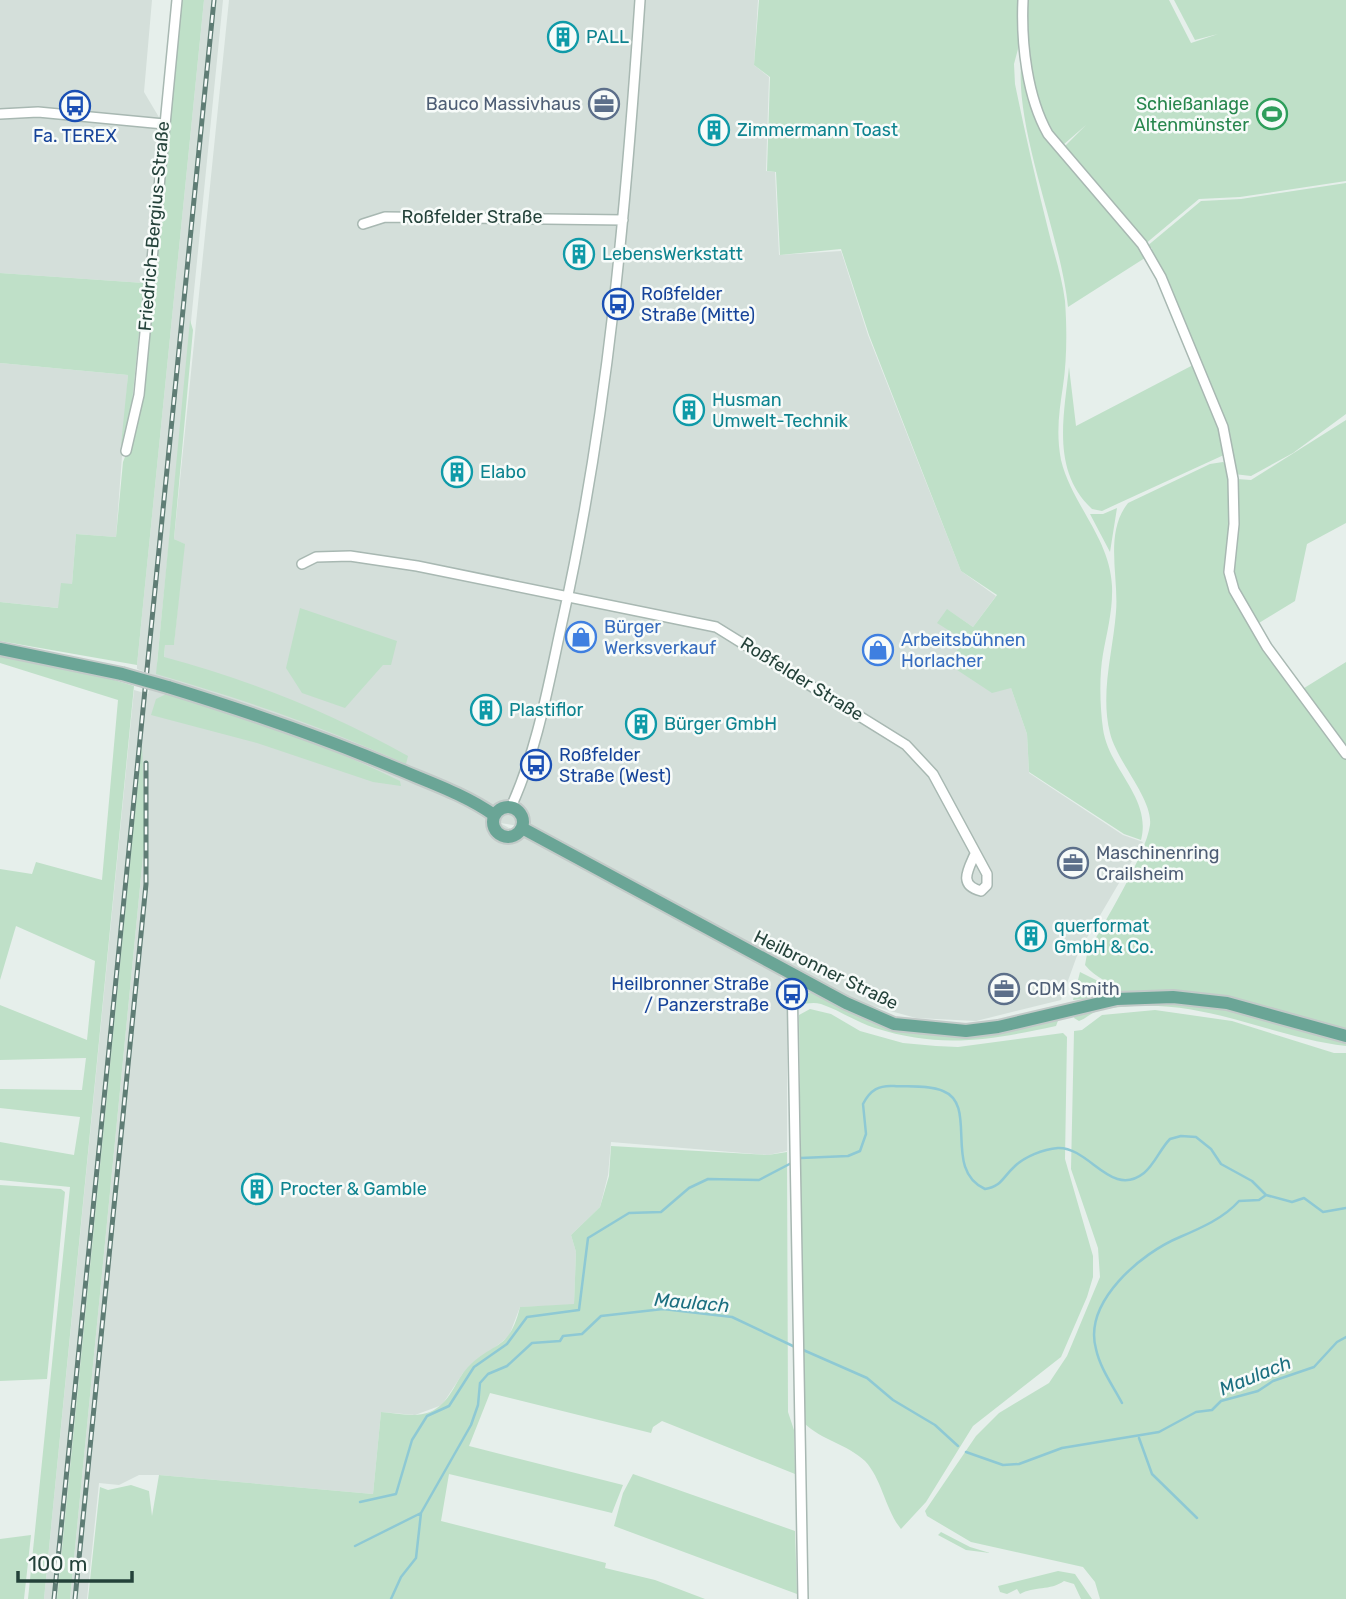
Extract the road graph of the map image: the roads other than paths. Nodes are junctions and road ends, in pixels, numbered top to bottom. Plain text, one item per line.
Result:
1 (177, 0) edge
2 (640, 0) edge
3 (1023, 0) edge
4 (0, 114) edge
5 (164, 124) junction
6 (623, 220) junction
7 (363, 224) dead end
8 (126, 451) dead end
9 (302, 564) dead end
10 (568, 596) junction
11 (0, 649) edge
12 (1346, 754) edge
13 (511, 807) junction
14 (494, 815) junction
15 (522, 828) junction
16 (975, 854) dead end
17 (792, 974) junction
18 (1346, 1035) edge
19 (803, 1599) edge

1 - 5 street, Friedrich-Bergius-Straße
2 - 6 street
3 - 12 street
4 - 5 street
5 - 8 street, Friedrich-Bergius-Straße
6 - 7 street, Roßfelder Straße
6 - 10 street
9 - 10 street, Roßfelder Straße
10 - 13 street
10 - 16 street, Roßfelder Straße
11 - 14 main road, bridge
13 - 14 main road
13 - 15 main road
14 - 15 main road
15 - 17 main road, Heilbronner Straße
17 - 18 main road, Heilbronner Straße
17 - 19 street

